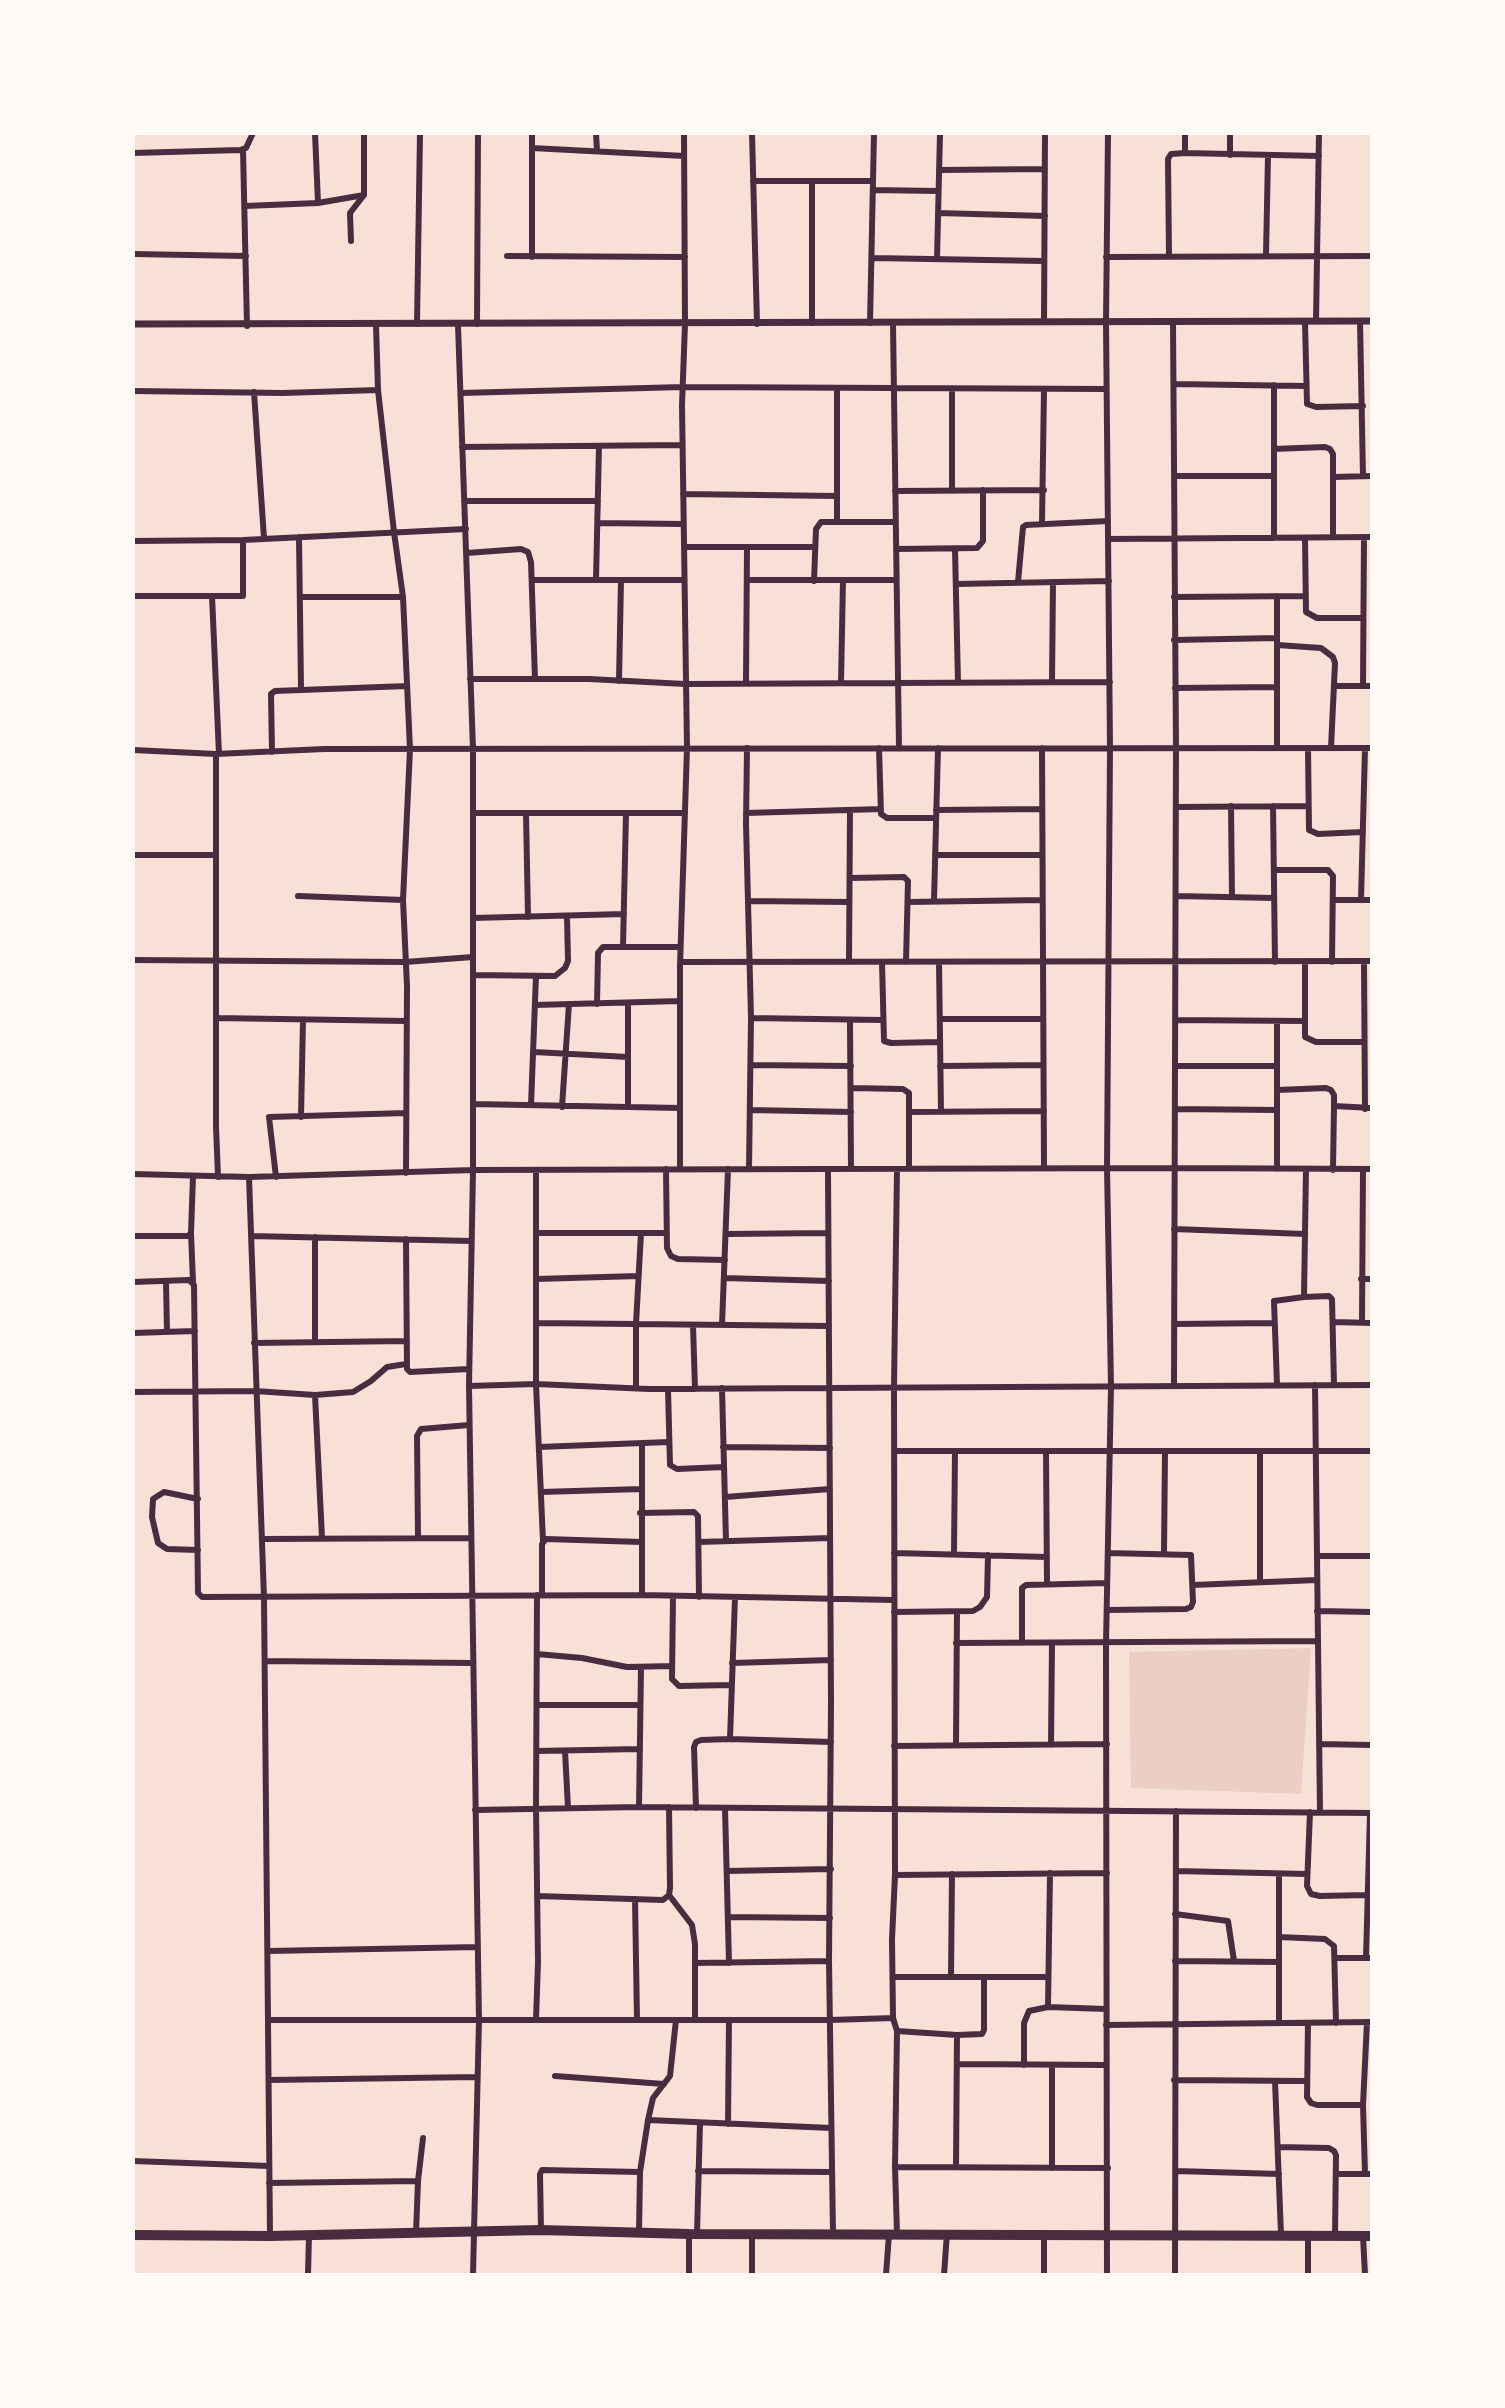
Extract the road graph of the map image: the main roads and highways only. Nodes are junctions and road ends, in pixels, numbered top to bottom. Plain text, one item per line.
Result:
1 (133, 2235) edge
2 (1368, 2236) edge

1 - 2 main road

